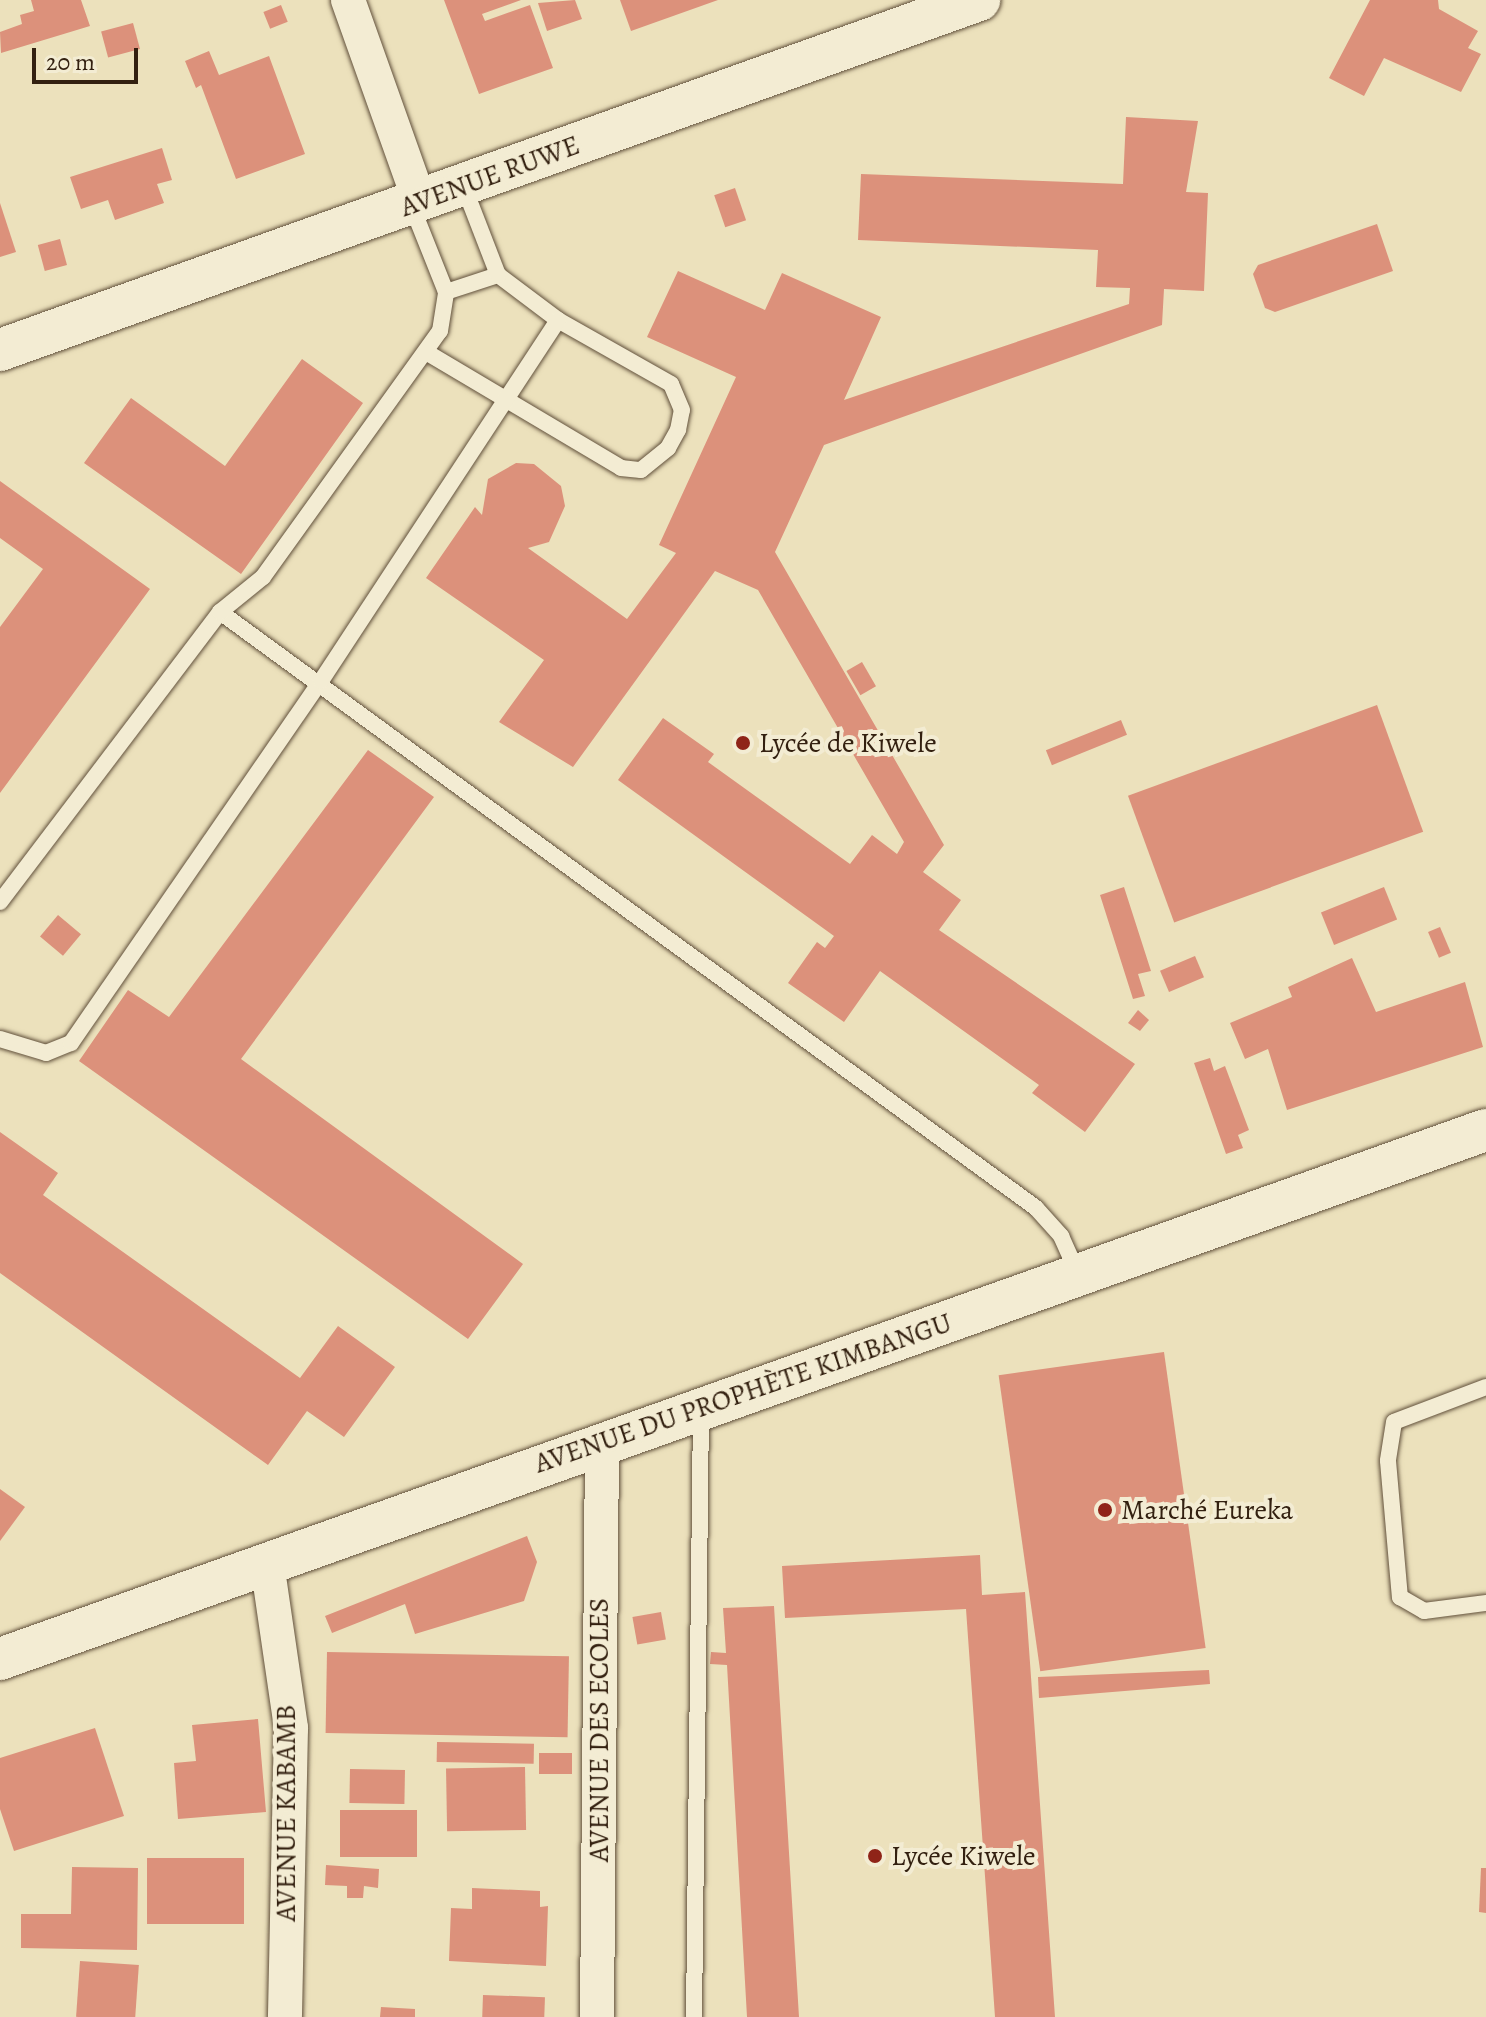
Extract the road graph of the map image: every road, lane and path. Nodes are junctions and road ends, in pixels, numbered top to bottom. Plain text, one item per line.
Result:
1 (348, 0) edge
2 (963, 3) edge
3 (464, 187) junction
4 (415, 203) junction
5 (498, 275) junction
6 (446, 292) junction
7 (558, 320) junction
8 (0, 350) edge
9 (426, 352) junction
10 (506, 399) junction
11 (220, 612) junction
12 (321, 681) junction
13 (0, 902) edge
14 (0, 1039) edge
15 (1486, 1130) edge
16 (1078, 1274) junction
17 (1486, 1387) edge
18 (701, 1411) junction
19 (602, 1442) junction
20 (267, 1563) junction
21 (1486, 1603) edge
22 (0, 1659) edge
23 (285, 2017) edge
24 (597, 2017) edge
25 (694, 2017) edge

1 - 4 street
2 - 3 street, AVENUE RUWE
3 - 4 street, AVENUE RUWE
3 - 5 lane
4 - 6 lane
4 - 8 street, AVENUE RUWE
5 - 6 lane
5 - 7 lane
6 - 9 lane
7 - 10 lane
7 - 10 lane
9 - 10 lane
9 - 11 lane
10 - 12 lane
11 - 12 lane
11 - 13 lane
12 - 14 lane
12 - 16 lane
15 - 16 street, AVENUE DU PROPHÈTE KIMBANGU
16 - 18 street, AVENUE DU PROPHÈTE KIMBANGU
17 - 21 lane
18 - 19 street, AVENUE DU PROPHÈTE KIMBANGU
18 - 25 lane
19 - 20 street, AVENUE DU PROPHÈTE KIMBANGU
19 - 24 street, AVENUE DES ECOLES
20 - 22 street, AVENUE DU PROPHÈTE KIMBANGU
20 - 23 street, AVENUE KABAMB

